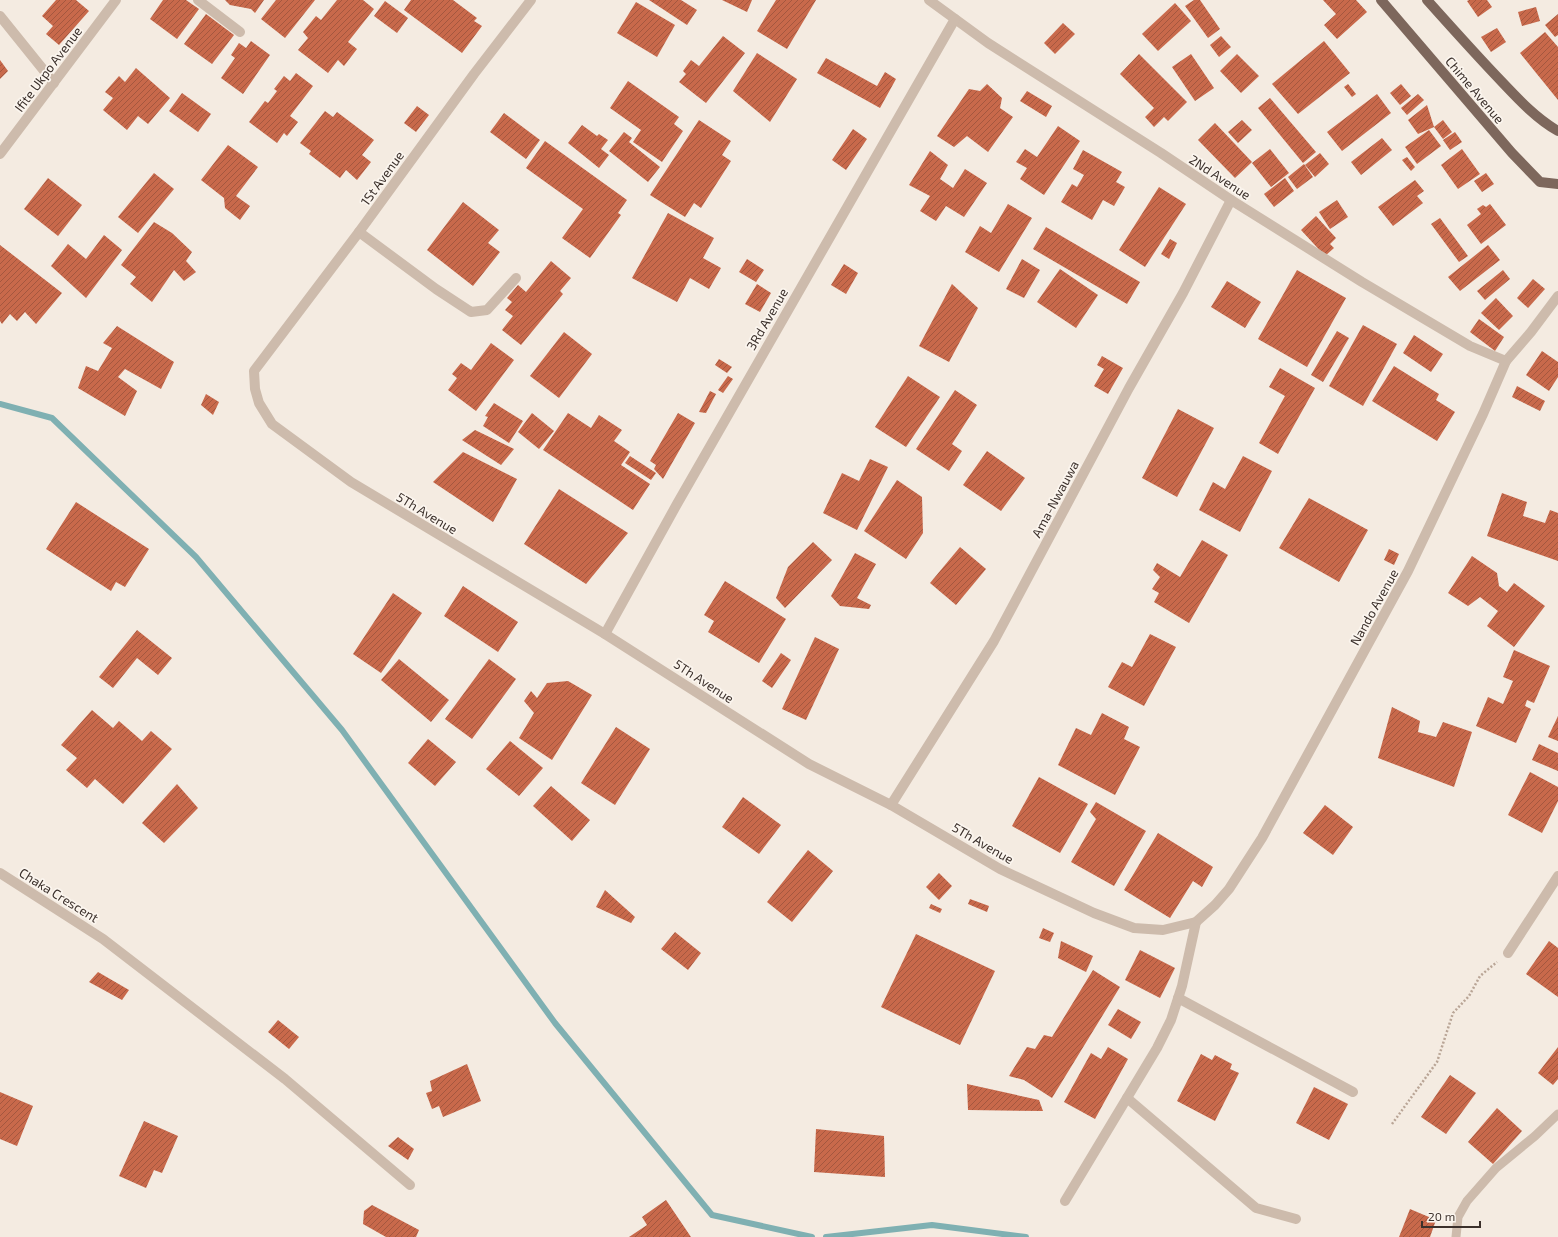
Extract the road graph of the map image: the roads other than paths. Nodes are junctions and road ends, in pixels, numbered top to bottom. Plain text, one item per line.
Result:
1 (116, 0) edge
2 (198, 0) edge
3 (531, 0) edge
4 (929, 0) edge
5 (1381, 0) edge
6 (1427, 0) edge
7 (0, 16) edge
8 (955, 19) junction
9 (240, 32) dead end
10 (54, 83) junction
11 (1558, 131) edge
12 (0, 154) edge
13 (1558, 184) edge
14 (1231, 200) junction
15 (359, 232) junction
16 (516, 278) dead end
17 (1558, 296) edge
18 (1506, 361) junction
19 (254, 371) joint
20 (605, 634) junction
21 (891, 805) junction
22 (0, 873) edge
23 (1558, 876) edge
24 (1196, 922) junction
25 (1508, 953) road end
26 (1178, 998) junction
27 (1353, 1092) dead end
28 (1127, 1098) junction
29 (1558, 1114) edge
30 (410, 1185) dead end
31 (1065, 1200) dead end
32 (1296, 1219) dead end
33 (1456, 1237) edge

1 - 10 street, Ifite Ukpo Avenue
2 - 9 street
3 - 15 street, 1St Avenue
4 - 8 street, 2Nd Avenue
5 - 13 main road, Chime Avenue
6 - 11 main road, Chime Avenue
7 - 10 street
8 - 14 street, 2Nd Avenue
8 - 20 street, 3Rd Avenue
10 - 12 street, Ifite Ukpo Avenue
14 - 18 street, 2Nd Avenue
14 - 21 street, Ama-Nwauwa
15 - 16 street
15 - 19 street, 1St Avenue
17 - 18 street, Nando Avenue
18 - 24 street, Nando Avenue
19 - 20 street, 5Th Avenue
20 - 21 street, 5Th Avenue
21 - 24 street, 5Th Avenue
22 - 30 street, Chaka Crescent
23 - 25 street
24 - 26 street
26 - 27 street
26 - 28 street
28 - 31 street
28 - 32 street
29 - 33 lane

